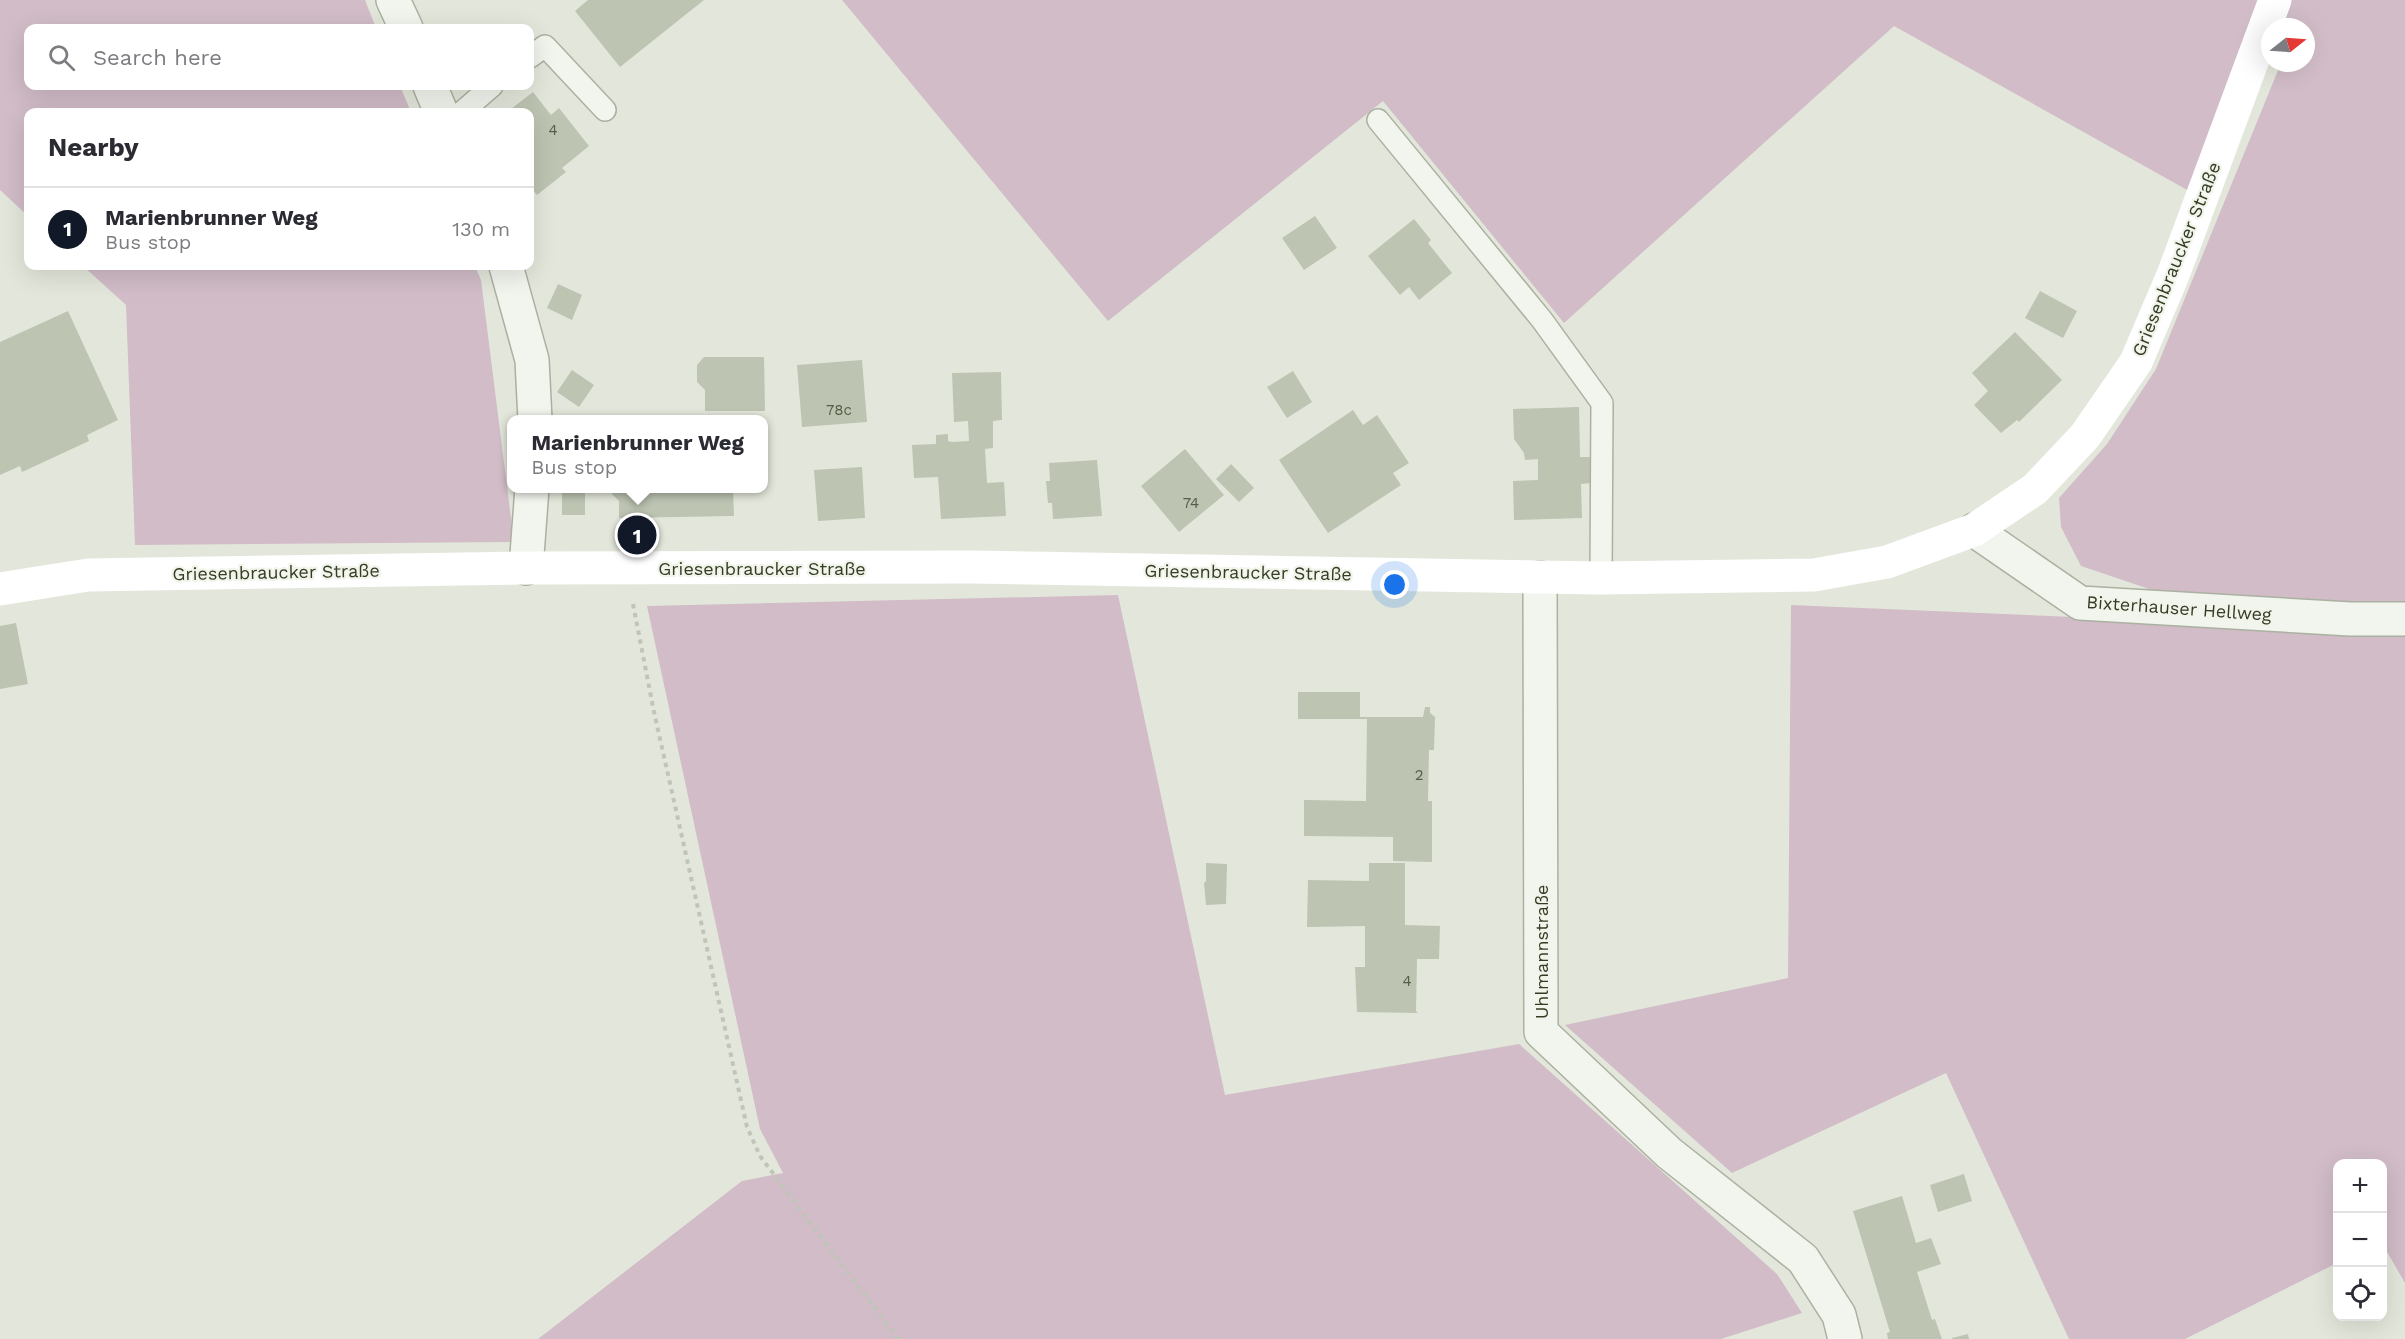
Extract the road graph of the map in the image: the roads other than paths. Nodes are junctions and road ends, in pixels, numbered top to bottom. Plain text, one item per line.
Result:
1 (393, 0) edge
2 (2275, 0) edge
3 (404, 24) edge
4 (534, 54) edge
5 (432, 90) edge
6 (487, 90) edge
7 (439, 108) edge
8 (467, 108) edge
9 (605, 110) dead end
10 (1378, 120) dead end
11 (507, 270) edge
12 (535, 415) edge
13 (532, 493) edge
14 (1974, 530) junction
15 (526, 568) junction
16 (1540, 578) junction
17 (1600, 578) junction
18 (0, 589) edge
19 (2405, 619) edge
20 (1845, 1339) edge

1 - 3 street
2 - 14 street, Griesenbraucker Straße
4 - 9 lane
5 - 7 street
6 - 8 lane
10 - 17 lane
11 - 12 street
13 - 15 street
14 - 17 street, Griesenbraucker Straße
14 - 19 street, Bixterhauser Hellweg
15 - 16 street, Griesenbraucker Straße
15 - 18 street, Griesenbraucker Straße
16 - 17 street, Griesenbraucker Straße
16 - 20 street, Uhlmannstraße

